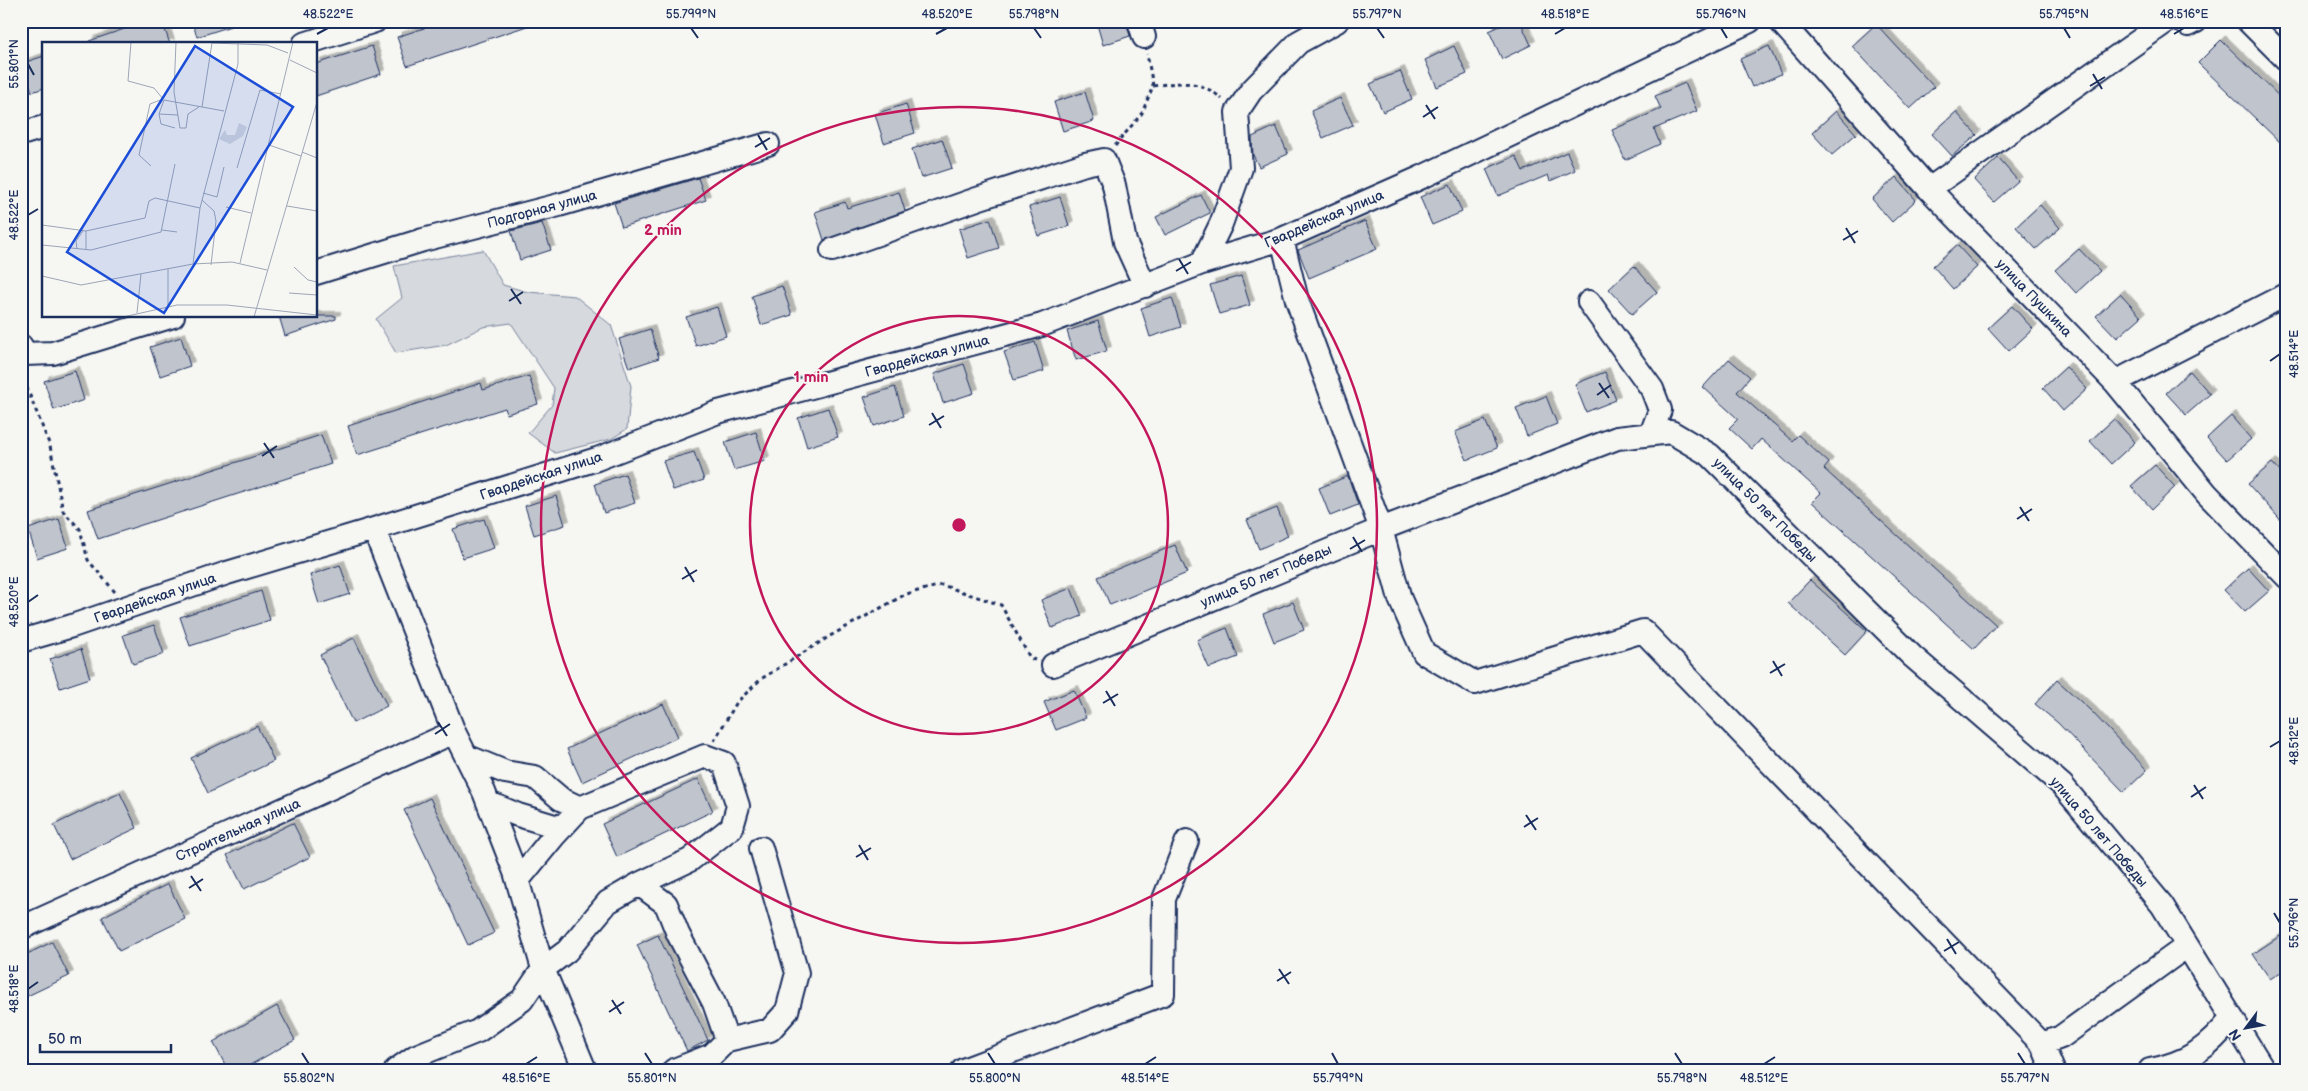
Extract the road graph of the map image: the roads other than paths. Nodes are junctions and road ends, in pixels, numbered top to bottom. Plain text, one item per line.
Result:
1 (375, 21) edge
2 (1336, 21) edge
3 (1750, 21) edge
4 (1780, 21) edge
5 (2167, 21) edge
6 (2182, 21) edge
7 (2196, 21) edge
8 (2248, 21) edge
9 (310, 42) edge
10 (2287, 60) edge
11 (42, 128) edge
12 (21, 134) edge
13 (768, 144) dead end
14 (1929, 189) junction
15 (1282, 239) junction
16 (832, 250) dead end
17 (1202, 263) junction
18 (318, 272) edge
19 (1144, 286) junction
20 (2287, 294) edge
21 (1589, 302) dead end
22 (167, 318) edge
23 (23, 350) edge
24 (2115, 382) junction
25 (1651, 434) junction
26 (1381, 528) junction
27 (374, 529) junction
28 (2287, 577) edge
29 (21, 640) edge
30 (1053, 665) road end
31 (454, 732) junction
32 (466, 756) junction
33 (489, 803) junction
34 (580, 808) junction
35 (561, 828) junction
36 (1187, 841) dead end
37 (761, 848) dead end
38 (518, 880) junction
39 (639, 884) junction
40 (21, 928) edge
41 (2187, 946) junction
42 (543, 969) junction
43 (2232, 1018) junction
44 (727, 1040) junction
45 (2052, 1061) edge
46 (396, 1070) edge
47 (585, 1070) edge
48 (674, 1070) edge
49 (963, 1070) edge
50 (2150, 1070) edge
51 (2264, 1070) edge

1 - 9 street
2 - 17 street
3 - 15 street, Гвардейская улица
4 - 14 street, улица Пушкина
5 - 14 street
6 - 7 street
8 - 10 street
11 - 12 street
13 - 18 street, Подгорная улица
14 - 24 street, улица Пушкина
15 - 17 street, Гвардейская улица
15 - 26 street
16 - 19 street
17 - 19 street, Гвардейская улица
19 - 27 street, Гвардейская улица
20 - 24 street
21 - 25 street
22 - 23 street
24 - 28 street, улица Пушкина
25 - 26 street, улица 50 лет Победы
25 - 41 street, улица 50 лет Победы
26 - 30 street, улица 50 лет Победы
26 - 45 street
27 - 29 street, Гвардейская улица
27 - 31 street
31 - 32 street
31 - 40 street, Строительная улица
32 - 33 street
32 - 34 street
33 - 35 street
33 - 38 street
34 - 35 street
34 - 39 street
35 - 38 street
36 - 49 street
37 - 44 street
38 - 42 street
39 - 42 street
39 - 44 street
41 - 43 street, улица 50 лет Победы
41 - 45 street
42 - 46 street
42 - 47 street
43 - 50 street
43 - 51 street, улица 50 лет Победы
44 - 48 street

